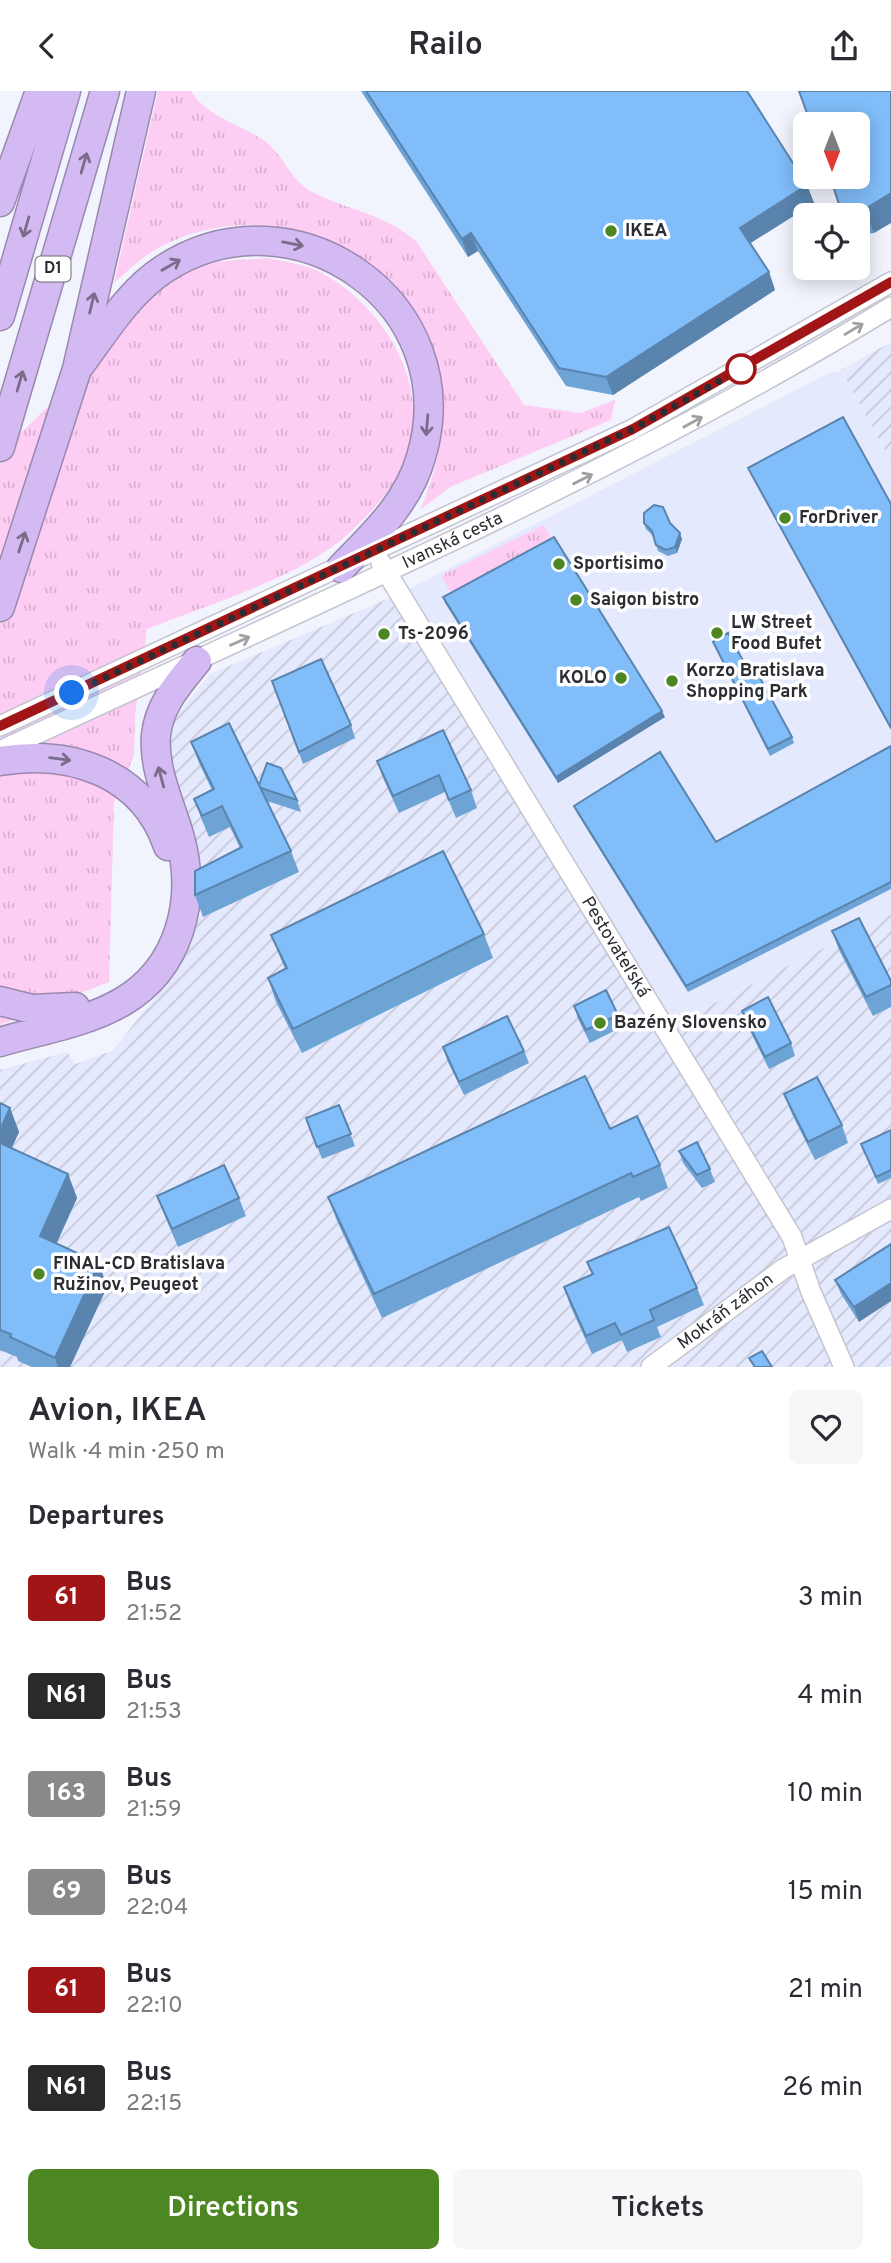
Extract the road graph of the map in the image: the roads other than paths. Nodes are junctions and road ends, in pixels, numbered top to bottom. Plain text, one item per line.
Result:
1 (40, 91) edge
2 (66, 91) edge
3 (105, 91) edge
4 (141, 91) edge
5 (0, 202) edge
6 (891, 282) edge
7 (891, 307) edge
8 (0, 316) edge
9 (77, 369) junction
10 (0, 447) edge
11 (373, 551) junction
12 (341, 568) junction
13 (387, 574) junction
14 (0, 607) edge
15 (197, 661) junction
16 (0, 726) edge
17 (0, 751) edge
18 (0, 761) edge
19 (0, 1001) edge
20 (108, 1002) junction
21 (0, 1042) edge
22 (891, 1209) edge
23 (802, 1257) junction
24 (651, 1367) edge
25 (844, 1367) edge

1 - 5 highway
2 -> 8 highway, D1
10 -> 3 highway, D1
9 -> 4 highway
6 - 11 street, Ivanská cesta
13 -> 7 street, Ivanská cesta
9 -> 12 highway
14 -> 9 highway
11 - 12 street, Ivanská cesta
11 - 13 street, Pestovateľská
12 - 16 street, Ivanská cesta
15 -> 13 street, Ivanská cesta
13 - 23 street, Pestovateľská
15 - 17 street, Ivanská cesta
20 -> 15 highway
18 -> 20 highway
19 - 20 highway
20 - 21 highway
22 - 23 street, Mokráň záhon
23 - 24 street, Mokráň záhon
23 - 25 street, Pestovateľská

